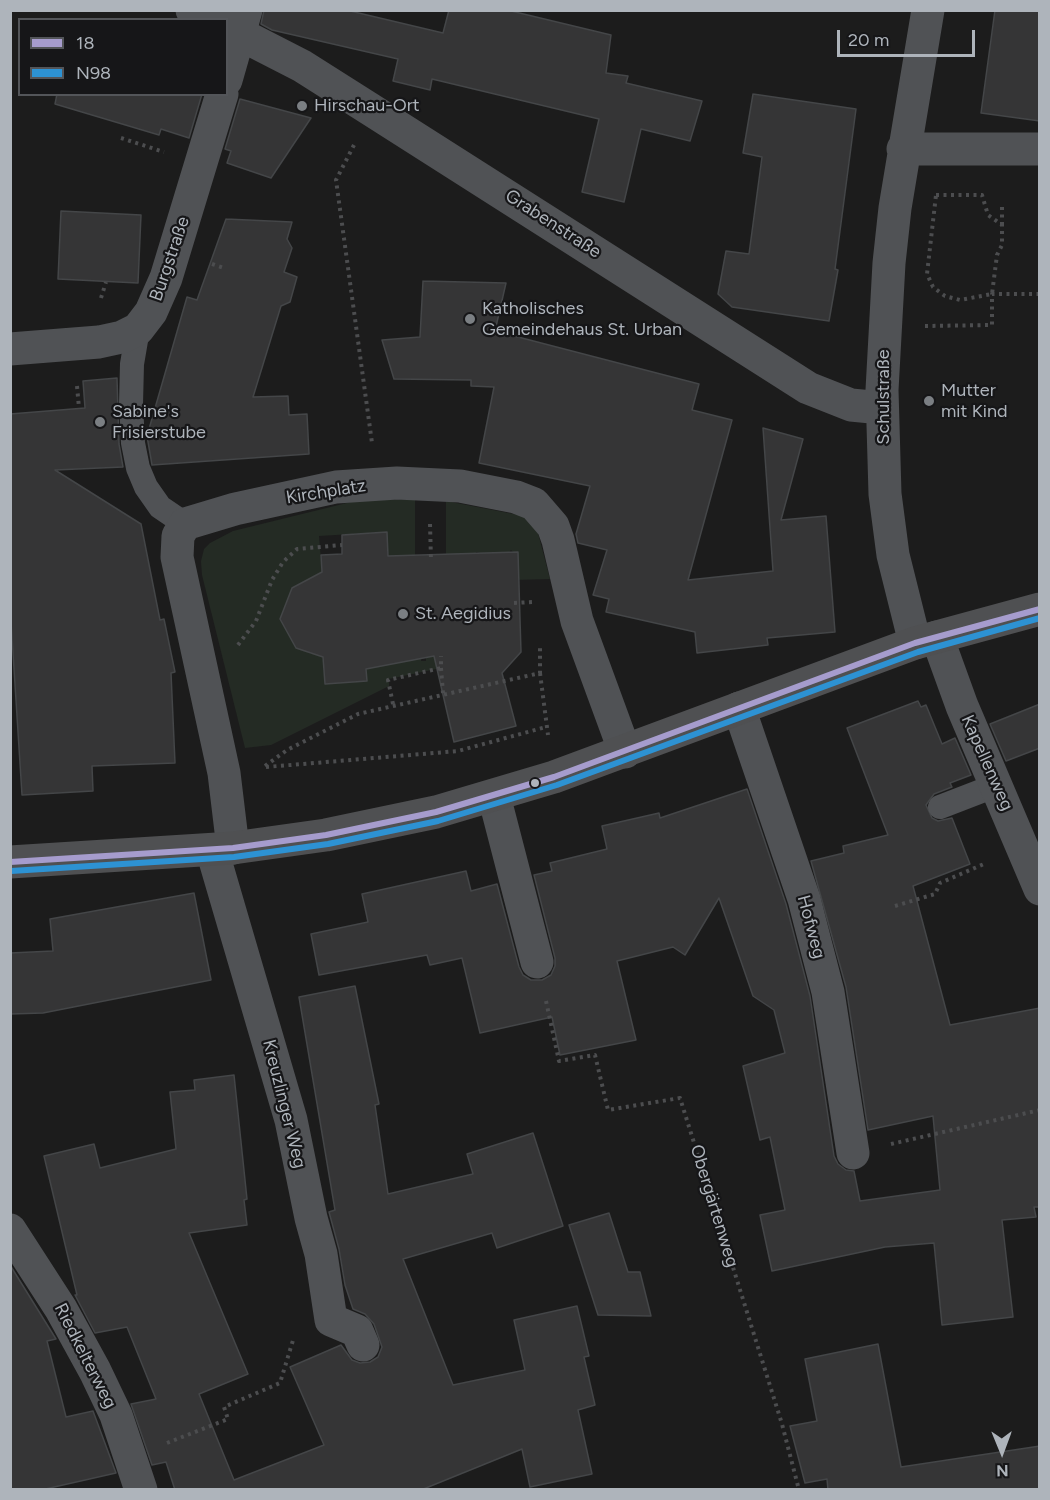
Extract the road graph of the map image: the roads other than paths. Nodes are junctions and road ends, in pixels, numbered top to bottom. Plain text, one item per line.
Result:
1 (192, 10) edge
2 (928, 10) edge
3 (207, 18) edge
4 (238, 24) edge
5 (228, 71) edge
6 (221, 96) edge
7 (903, 149) junction
8 (1040, 149) edge
9 (138, 329) junction
10 (10, 349) edge
11 (882, 408) junction
12 (185, 524) junction
13 (1040, 609) edge
14 (926, 640) junction
15 (740, 708) junction
16 (625, 752) junction
17 (997, 785) junction
18 (494, 796) junction
19 (940, 807) dead end
20 (222, 849) junction
21 (10, 862) edge
22 (1040, 889) edge
23 (537, 962) dead end
24 (853, 1153) road end
25 (10, 1230) edge
26 (363, 1345) dead end
27 (141, 1490) edge

1 - 3 street
2 - 7 street, Schulstraße
4 - 5 street
4 - 11 street, Grabenstraße
6 - 9 street, Burgstraße
7 - 8 street
7 - 11 street, Schulstraße
9 - 10 street
9 - 12 lane
11 - 14 street, Schulstraße
12 - 16 street, Kirchplatz
12 - 20 street
13 - 14 main road
14 - 15 main road
14 - 17 street, Kapellenweg
15 - 16 main road
15 - 24 street, Hofweg
16 - 18 main road
17 - 19 lane
17 - 22 street, Kapellenweg
18 - 20 main road
18 - 23 street
20 - 21 main road
20 - 26 street, Kreuzlinger Weg
25 - 27 street, Riedkelterweg

